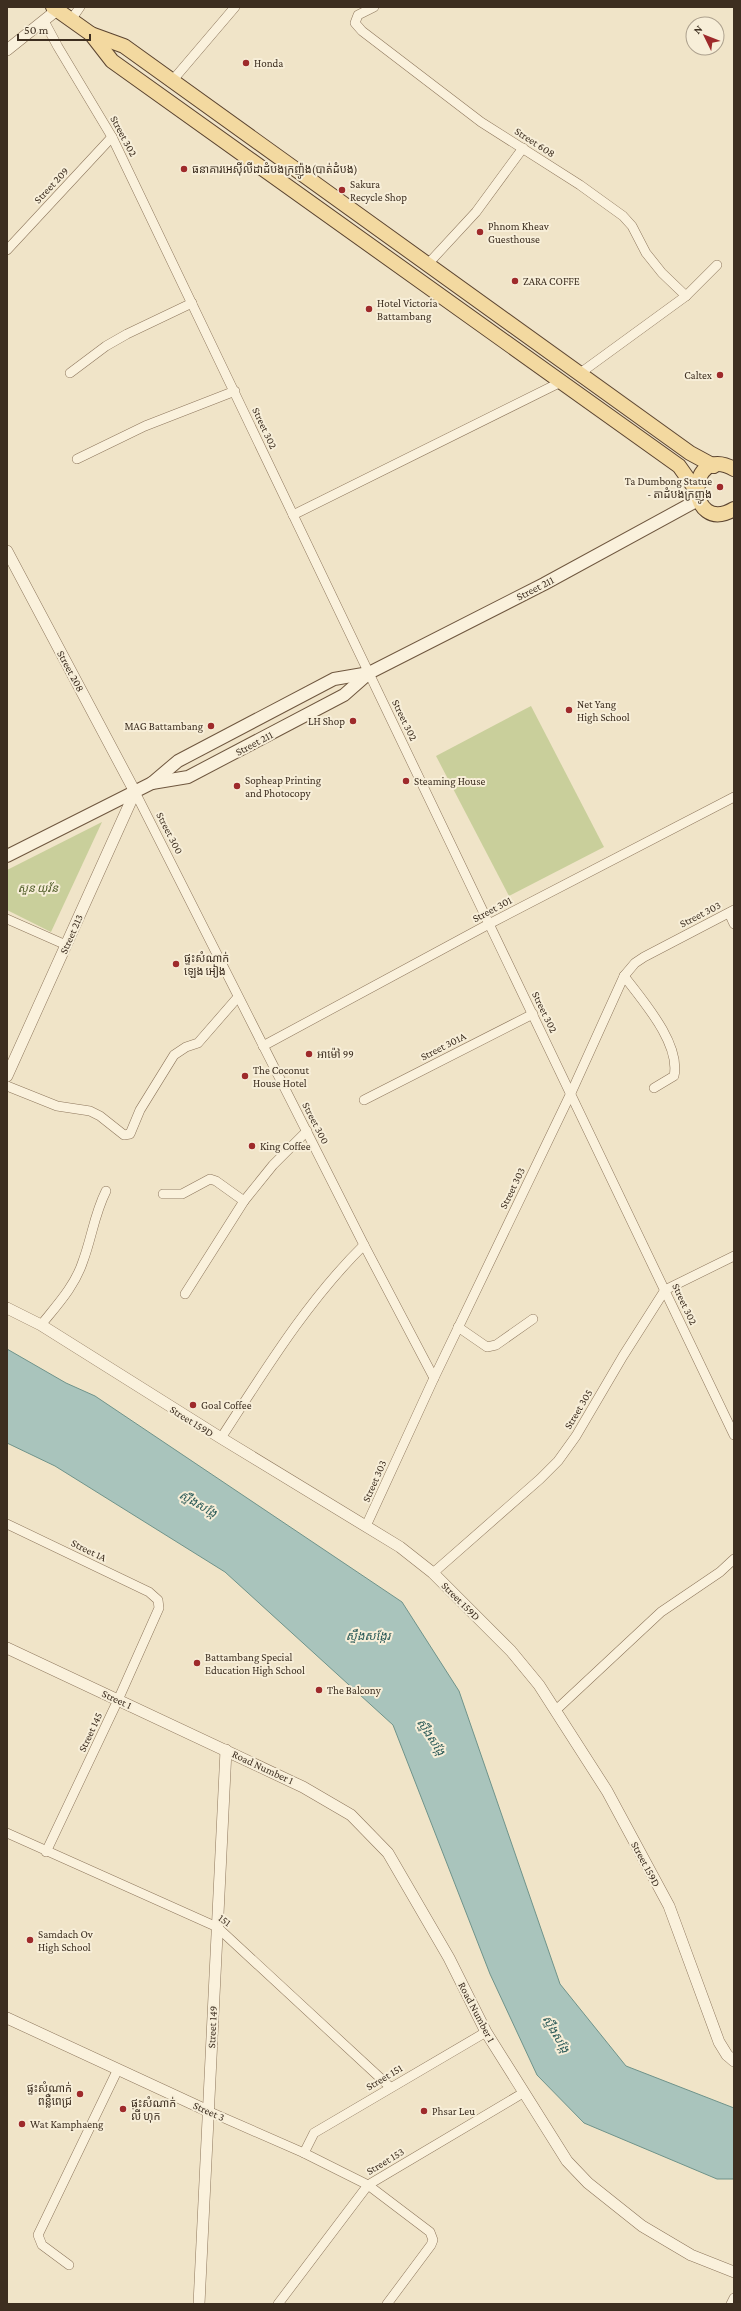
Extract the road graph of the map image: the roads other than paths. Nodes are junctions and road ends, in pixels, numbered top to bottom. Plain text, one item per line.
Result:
1 (80, 7) edge
2 (235, 7) edge
3 (374, 7) edge
4 (55, 8) edge
5 (70, 20) junction
6 (44, 21) junction
7 (91, 34) junction
8 (7, 50) edge
9 (172, 81) junction
10 (112, 137) junction
11 (522, 148) junction
12 (7, 250) edge
13 (717, 265) dead end
14 (428, 266) junction
15 (686, 296) junction
16 (192, 303) junction
17 (70, 373) dead end
18 (579, 374) junction
19 (561, 382) junction
20 (235, 391) junction
21 (77, 459) dead end
22 (714, 466) junction
23 (734, 468) edge
24 (697, 495) junction
25 (734, 509) edge
26 (293, 515) junction
27 (7, 550) edge
28 (369, 673) junction
29 (152, 783) junction
30 (135, 792) junction
31 (734, 797) edge
32 (7, 856) edge
33 (731, 912) edge
34 (7, 919) edge
35 (489, 924) junction
36 (734, 924) edge
37 (66, 945) junction
38 (624, 976) junction
39 (238, 997) junction
40 (533, 1014) junction
41 (263, 1046) junction
42 (7, 1076) edge
43 (7, 1086) edge
44 (654, 1088) dead end
45 (571, 1094) junction
46 (364, 1100) dead end
47 (307, 1131) junction
48 (106, 1191) dead end
49 (163, 1194) dead end
50 (244, 1201) junction
51 (364, 1245) junction
52 (734, 1256) edge
53 (665, 1290) junction
54 (185, 1294) dead end
55 (7, 1308) edge
56 (532, 1319) dead end
57 (41, 1325) junction
58 (458, 1327) junction
59 (434, 1378) junction
60 (734, 1434) edge
61 (221, 1438) junction
62 (7, 1524) edge
63 (366, 1526) junction
64 (734, 1559) edge
65 (433, 1573) junction
66 (158, 1600) joint
67 (7, 1648) edge
68 (118, 1700) junction
69 (556, 1710) junction
70 (226, 1750) junction
71 (7, 1833) edge
72 (46, 1852) junction
73 (217, 1927) junction
74 (7, 2018) edge
75 (486, 2032) junction
76 (734, 2061) edge
77 (118, 2069) junction
78 (390, 2087) junction
79 (523, 2093) junction
80 (208, 2111) junction
81 (304, 2153) junction
82 (368, 2185) junction
83 (69, 2265) dead end
84 (734, 2272) edge
85 (734, 2298) edge
86 (199, 2304) edge
87 (278, 2304) edge
88 (387, 2304) edge
89 (731, 2304) edge

1 - 5 street
2 - 9 street
3 - 11 street, Street 608
4 - 5 main road
4 - 6 street
5 - 7 main road
6 - 8 street
6 - 10 street, Street 302
7 - 9 main road
7 - 19 main road
9 - 14 main road
10 - 12 street, Street 209
10 - 16 street, Street 302
11 - 14 street
11 - 15 street, Street 608
13 - 15 street
14 - 18 main road
15 - 18 street
16 - 17 street
16 - 20 street, Street 302
18 - 22 main road
19 - 24 main road
19 - 26 street
20 - 21 street
20 - 26 street, Street 302
22 - 23 main road
22 - 24 main road
24 - 25 main road
24 - 28 main road, Street 211
26 - 28 street, Street 302
27 - 30 street, Street 208
28 - 29 main road, Street 211
28 - 29 main road, Street 211
28 - 35 street, Street 302
29 - 30 main road, Street 211
30 - 32 main road, Street 211
30 - 37 street, Street 213
30 - 39 street, Street 300
31 - 35 street, Street 301
33 - 36 street
33 - 38 street, Street 303
34 - 37 street
35 - 40 street, Street 302
35 - 41 street, Street 301
37 - 42 street, Street 213
38 - 44 street
38 - 45 street, Street 303
39 - 41 street, Street 300
39 - 43 street
40 - 45 street, Street 302
40 - 46 street, Street 301A
41 - 47 street, Street 300
45 - 53 street, Street 302
45 - 58 street, Street 303
47 - 50 street
47 - 51 street, Street 300
48 - 57 street
49 - 50 street
50 - 54 street
51 - 59 street, Street 300
51 - 61 street
52 - 53 street
53 - 60 street, Street 302
53 - 65 street, Street 305
55 - 57 street, Street 159D
56 - 58 street
57 - 61 street, Street 159D
58 - 59 street, Street 303
59 - 63 street, Street 303
61 - 63 street, Street 159D
62 - 66 street, Street 1A
63 - 65 street, Street 159D
64 - 69 street
65 - 69 street, Street 159D
66 - 68 street, Street 145
67 - 68 street, Street 1
68 - 70 street, Street 1
68 - 72 street, Street 145
69 - 76 street, Street 159D
70 - 73 street, Street 149
70 - 75 street, Road Number 1
71 - 72 street, 151
72 - 73 street, 151
73 - 78 street, 151
73 - 80 street, Street 149
74 - 77 street, Street 3
75 - 78 street, Street 151
75 - 79 street, Road Number 1
77 - 80 street, Street 3
77 - 83 street
78 - 81 street, Street 151
79 - 82 street, Street 153
79 - 84 street, Road Number 1
80 - 81 street, Street 3
80 - 86 street, Street 149
81 - 82 street, Street 3
82 - 87 street, Street 153
82 - 88 street, Street 3
85 - 89 street

